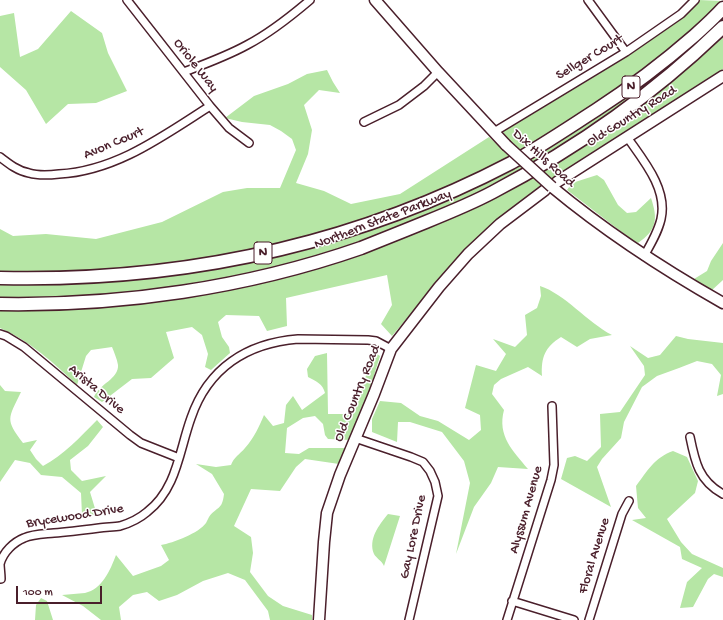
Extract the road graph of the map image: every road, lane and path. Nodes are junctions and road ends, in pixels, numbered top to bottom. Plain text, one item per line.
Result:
1 (127, 0) edge
2 (310, 0) edge
3 (376, 0) edge
4 (588, 0) edge
5 (695, 0) edge
6 (723, 8) edge
7 (723, 28) edge
8 (626, 52) junction
9 (184, 72) junction
10 (438, 72) junction
11 (723, 76) edge
12 (210, 106) junction
13 (364, 122) dead end
14 (494, 132) junction
15 (627, 136) junction
16 (249, 142) dead end
17 (0, 157) edge
18 (557, 182) dead end
19 (545, 190) dead end
20 (644, 256) junction
21 (0, 278) edge
22 (723, 303) edge
23 (0, 304) edge
24 (0, 334) edge
25 (391, 349) junction
26 (552, 406) dead end
27 (690, 437) dead end
28 (355, 438) junction
29 (179, 458) junction
30 (723, 494) edge
31 (629, 502) dead end
32 (1, 579) dead end
33 (512, 601) junction
34 (319, 620) edge
35 (409, 620) edge
36 (507, 620) edge
37 (574, 620) edge
38 (589, 620) edge

1 - 9 street, Oriole Way
2 - 9 street
3 - 10 main road, Dix Hills Road
4 - 8 street
5 - 8 street, Sellger Court
6 - 21 highway, Northern State Parkway / N
7 - 23 highway, Northern State Parkway / N
8 - 14 street, Sellger Court
9 - 12 street, Oriole Way
10 - 13 street
10 - 14 main road, Dix Hills Road
11 - 15 main road, Old Country Road
12 - 16 street, Oriole Way
12 - 17 street, Avon Court
14 - 20 main road, Dix Hills Road, bridge
15 - 18 main road, Old Country Road
15 - 20 street
19 - 25 main road, Old Country Road
20 - 22 main road, Dix Hills Road
24 - 29 street, Arista Drive
25 - 28 main road, Old Country Road
25 - 29 street, Brycewood Drive
26 - 33 street, Alyssum Avenue
27 - 30 street
28 - 34 main road, Old Country Road
28 - 35 street, Gay Lore Drive
29 - 32 street, Brycewood Drive
31 - 38 street, Floral Avenue
33 - 36 street, Alyssum Avenue
33 - 37 street

